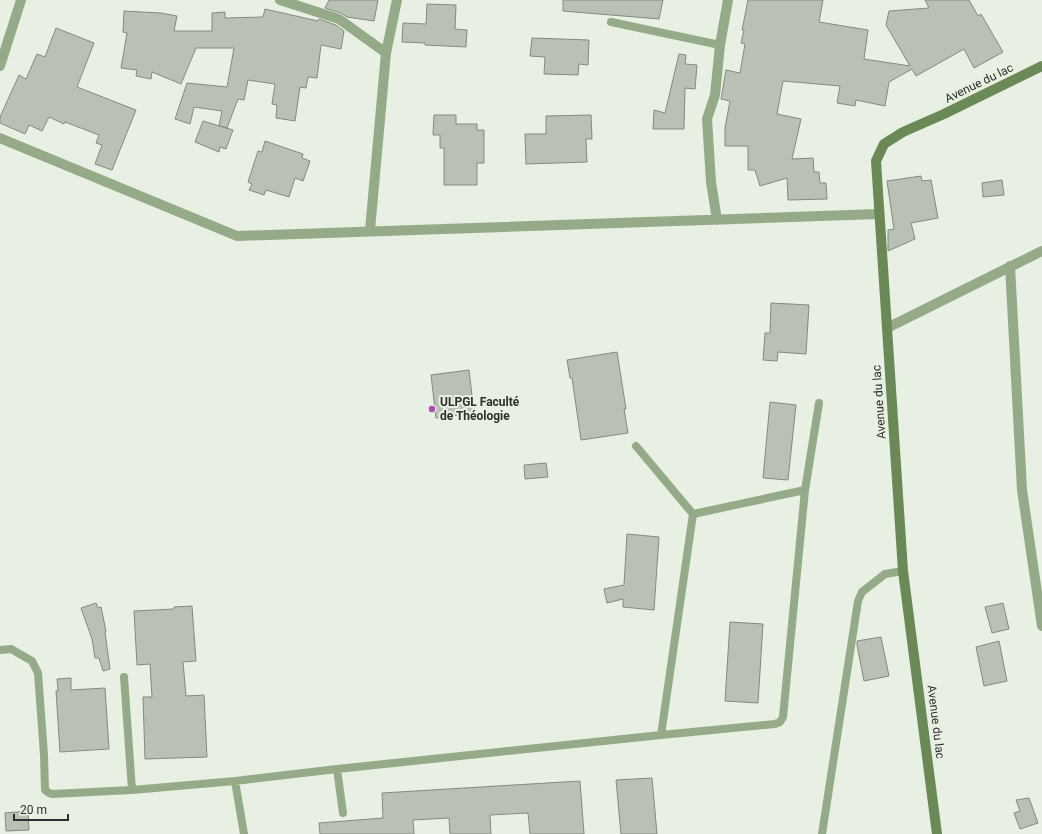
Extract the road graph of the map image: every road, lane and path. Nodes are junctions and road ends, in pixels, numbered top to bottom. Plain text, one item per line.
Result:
1 (21, 0) edge
2 (280, 0) edge
3 (397, 0) edge
4 (728, 0) edge
5 (611, 22) dead end
6 (720, 45) junction
7 (386, 53) junction
8 (0, 66) edge
9 (1042, 66) edge
10 (0, 138) edge
11 (879, 214) junction
12 (717, 220) junction
13 (370, 230) junction
14 (1042, 251) edge
15 (1010, 266) junction
16 (887, 328) junction
17 (819, 403) dead end
18 (636, 446) dead end
19 (805, 490) junction
20 (693, 514) junction
21 (903, 571) junction
22 (1042, 626) edge
23 (0, 650) edge
24 (124, 677) dead end
25 (661, 735) junction
26 (337, 768) junction
27 (235, 781) junction
28 (132, 790) junction
29 (343, 814) dead end
30 (244, 834) edge
31 (822, 834) edge
32 (937, 834) edge

1 - 8 street
2 - 7 street
3 - 7 street
4 - 6 street
5 - 6 lane
6 - 12 street
7 - 13 street
9 - 11 main road, Avenue du lac
10 - 13 street
11 - 12 street
11 - 16 main road, Avenue du lac
12 - 13 street
14 - 15 street
15 - 16 street
15 - 22 street
16 - 21 main road, Avenue du lac
17 - 19 lane
18 - 20 lane
19 - 20 lane
19 - 25 lane
20 - 25 lane
21 - 31 lane
21 - 32 main road, Avenue du lac
23 - 28 lane
24 - 28 lane
25 - 26 lane
26 - 27 lane
26 - 29 lane
27 - 28 lane
27 - 30 lane

